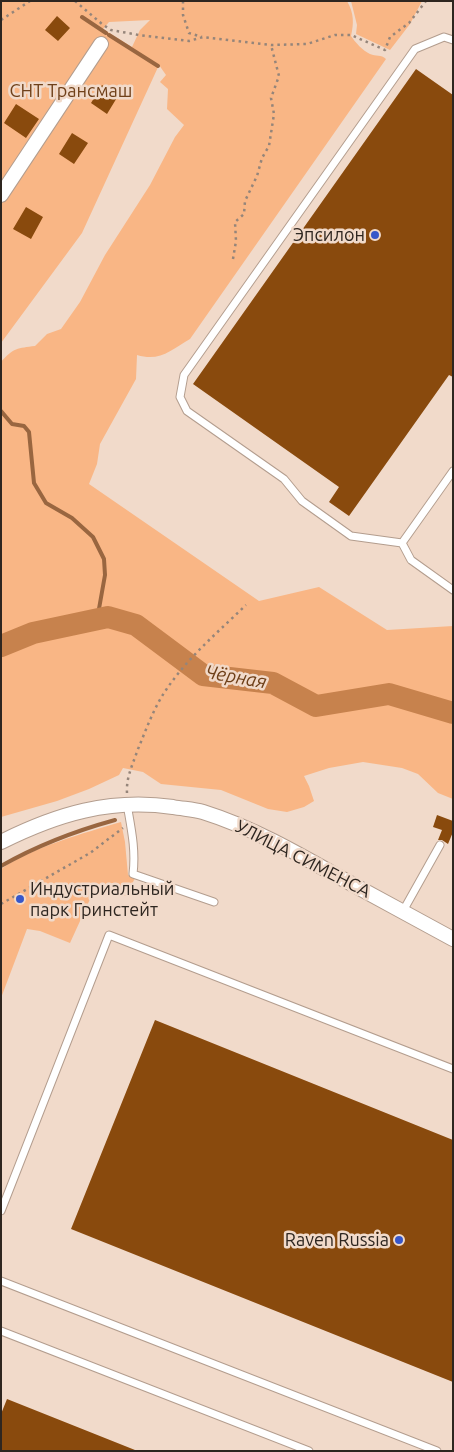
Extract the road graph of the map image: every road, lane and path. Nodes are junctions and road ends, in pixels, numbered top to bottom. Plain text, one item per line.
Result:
1 (30, 1) edge
2 (75, 1) edge
3 (183, 1) edge
4 (426, 1) edge
5 (1, 20) edge
6 (203, 37) junction
7 (453, 40) edge
8 (101, 44) dead end
9 (271, 45) junction
10 (1, 195) edge
11 (233, 259) dead end
12 (453, 471) edge
13 (402, 543) junction
14 (453, 590) edge
15 (246, 606) dead end
16 (126, 789) dead end
17 (128, 804) junction
18 (130, 823) junction
19 (1, 842) edge
20 (440, 845) dead end
21 (214, 902) dead end
22 (1, 904) edge
23 (403, 911) junction
24 (453, 939) edge
25 (453, 1069) edge
26 (1, 1211) edge
27 (1, 1281) edge
28 (1, 1331) edge
29 (309, 1451) edge
30 (437, 1451) edge

1 - 5 path
2 - 6 path
3 - 6 path
4 - 9 path
6 - 9 path
7 - 13 lane
8 - 10 street
9 - 11 path
12 - 13 lane
13 - 14 lane
15 - 16 path
17 - 18 lane
17 - 19 street, УЛИЦА СИМЕНСА
17 - 23 street, УЛИЦА СИМЕНСА
18 - 21 lane
18 - 22 path
20 - 23 lane
23 - 24 street, УЛИЦА СИМЕНСА
25 - 26 lane
27 - 30 lane
28 - 29 lane

